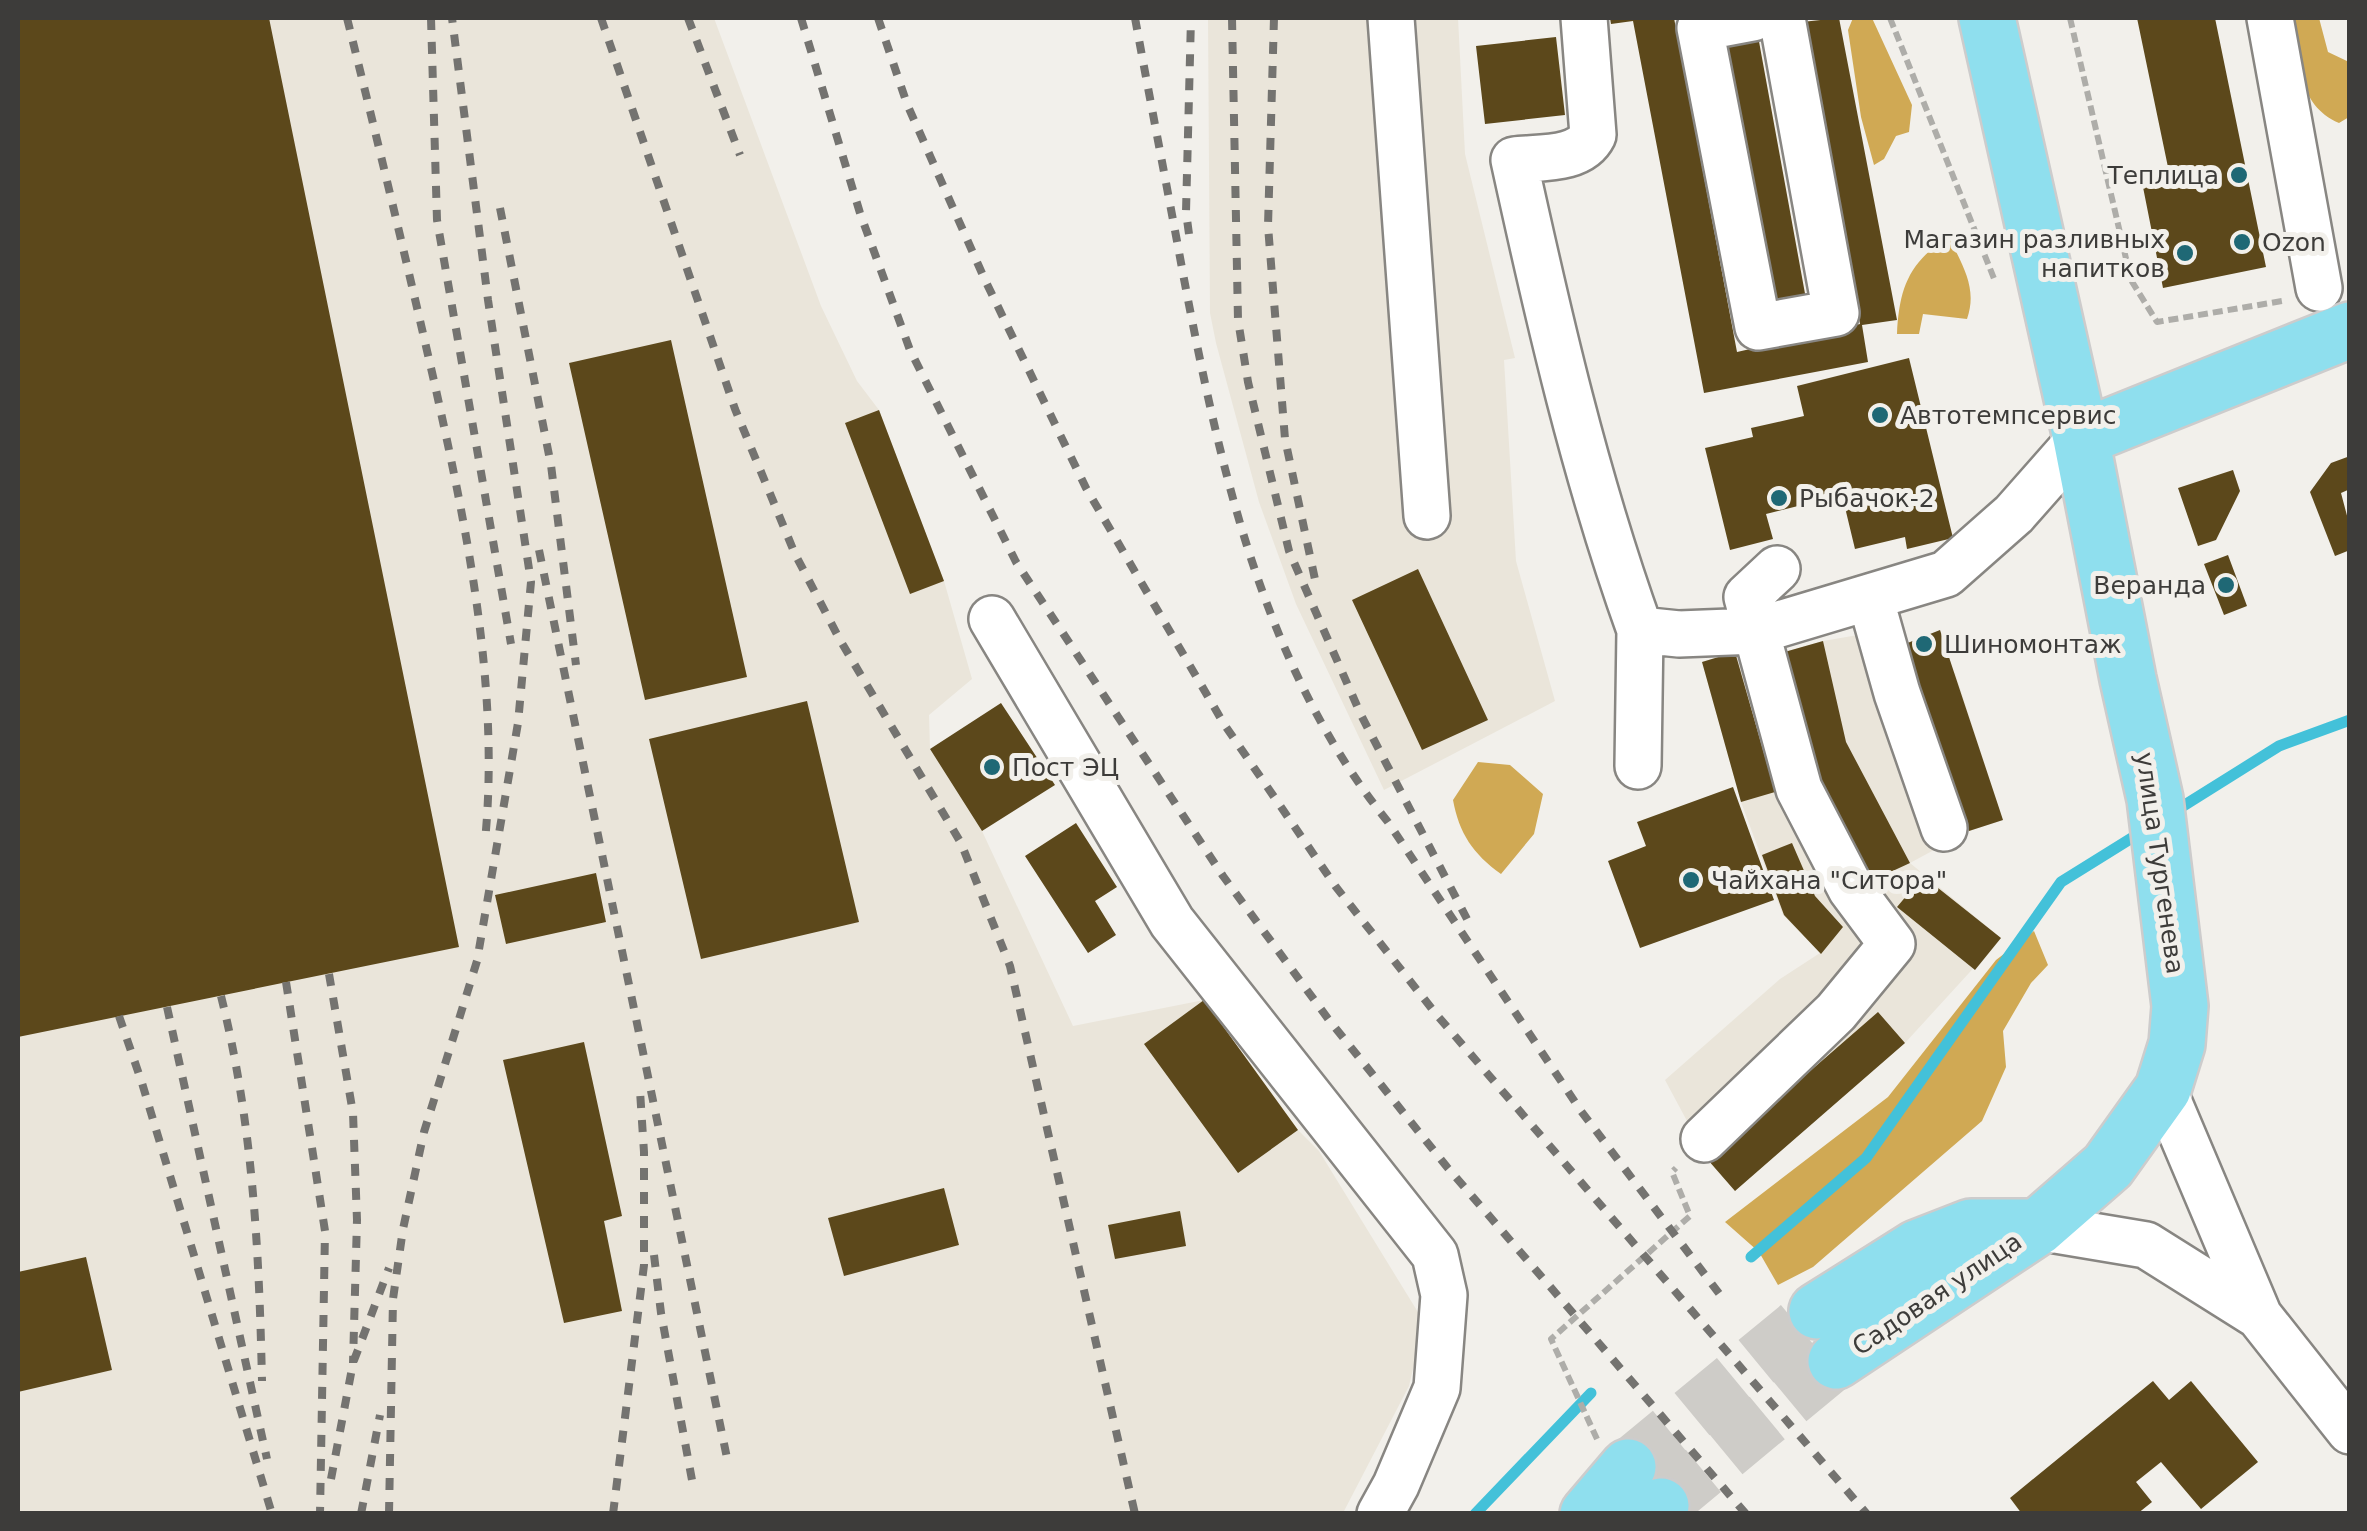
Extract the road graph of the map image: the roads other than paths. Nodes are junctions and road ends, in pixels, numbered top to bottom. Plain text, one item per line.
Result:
1 (1391, 18) edge
2 (1584, 18) edge
3 (1753, 18) edge
4 (1782, 18) edge
5 (1987, 18) edge
6 (2270, 18) edge
7 (2334, 309) edge
8 (2081, 438) junction
9 (1427, 516) dead end
10 (1776, 570) dead end
11 (1870, 597) junction
12 (992, 618) dead end
13 (1640, 630) junction
14 (1756, 631) junction
15 (1638, 766) dead end
16 (1944, 828) dead end
17 (2163, 1089) junction
18 (1704, 1138) road end
19 (2038, 1227) junction
20 (1817, 1311) tunnel mouth
21 (2259, 1316) junction
22 (1836, 1361) tunnel mouth
23 (2350, 1431) edge
24 (1636, 1483) tunnel mouth
25 (1380, 1514) edge
26 (1588, 1514) edge

1 - 9 street
2 - 13 street
3 - 4 street
5 - 8 main road, улица Тургенева
6 - 7 street
7 - 8 main road
8 - 11 street
8 - 17 main road, улица Тургенева
10 - 14 street
11 - 14 street
11 - 16 street
12 - 25 street
13 - 14 street
13 - 15 street
14 - 18 street
17 - 19 main road, Садовая улица
17 - 21 street
19 - 20 main road, Садовая улица
19 - 21 street
19 - 22 main road, Садовая улица
21 - 23 street
24 - 26 main road

